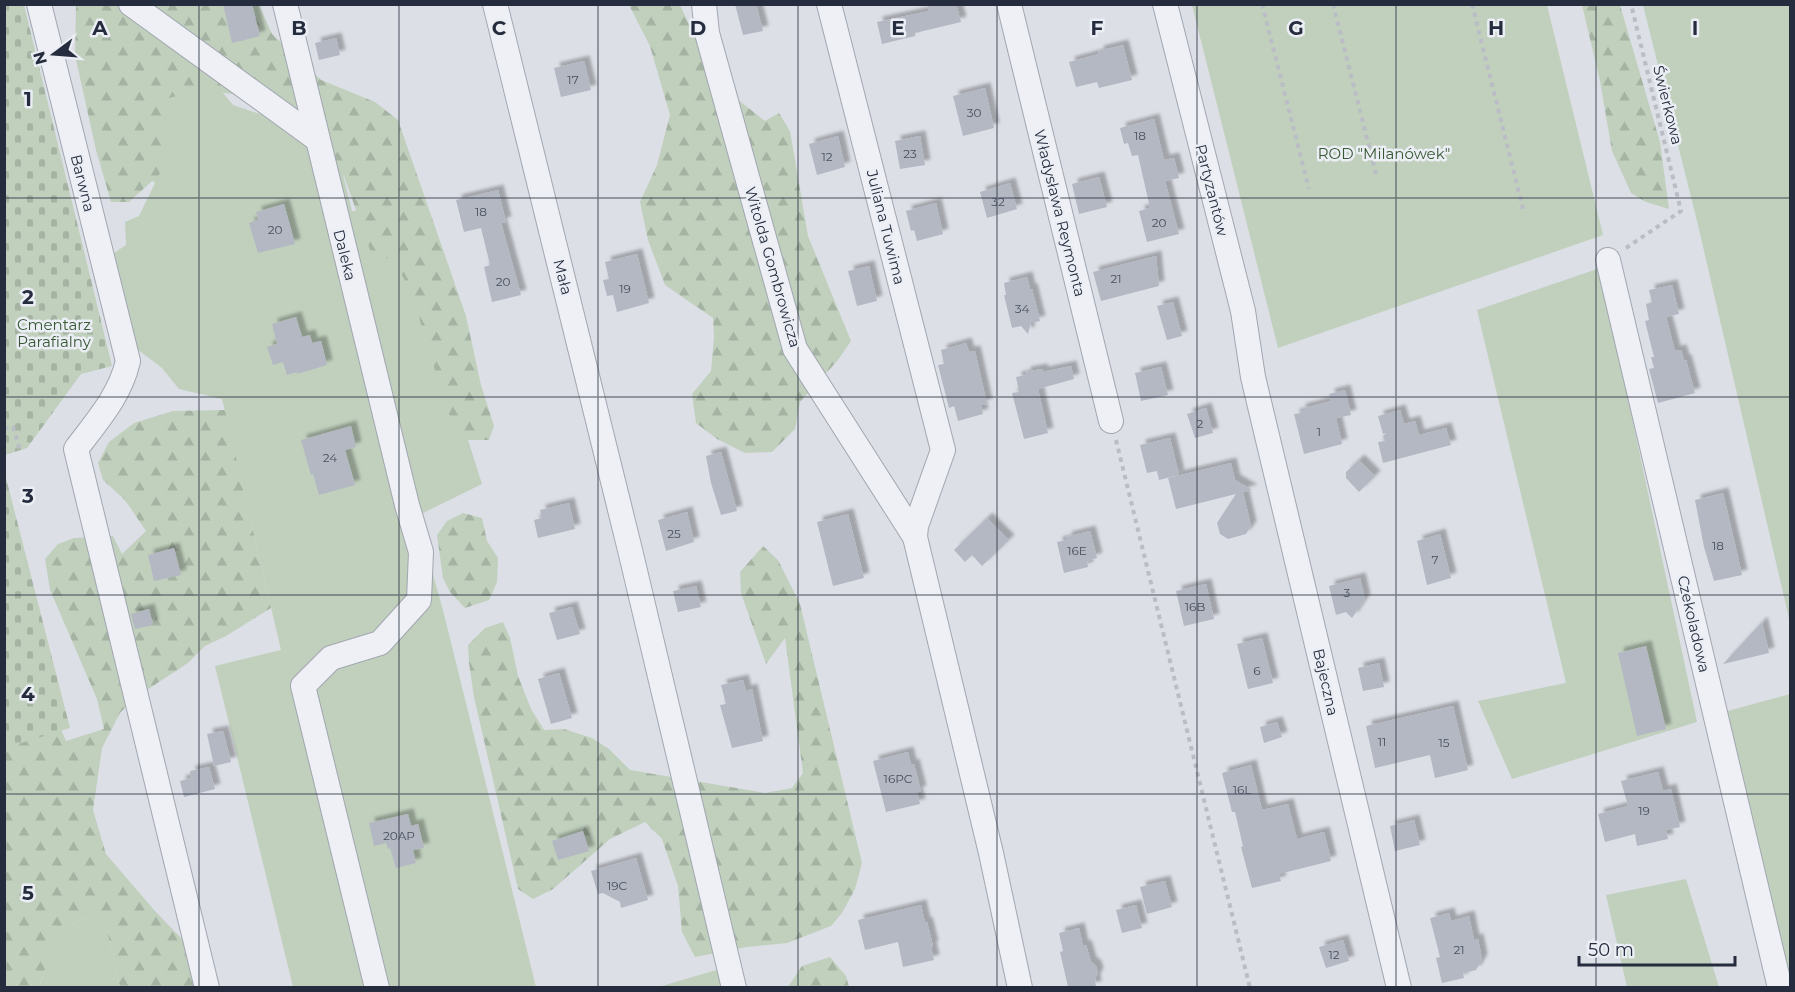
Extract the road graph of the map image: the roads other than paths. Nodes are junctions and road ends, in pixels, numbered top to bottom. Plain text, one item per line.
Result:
1 (39, 4) edge
2 (285, 4) edge
3 (495, 4) edge
4 (704, 4) edge
5 (829, 4) edge
6 (1009, 4) edge
7 (1165, 4) edge
8 (136, 6) edge
9 (317, 140) junction
10 (1608, 260) road end
11 (1253, 377) joint
12 (1111, 421) road end
13 (915, 537) junction
14 (207, 987) edge
15 (377, 987) edge
16 (734, 987) edge
17 (1020, 987) edge
18 (1399, 987) edge
19 (1780, 987) edge

1 - 14 street, Barwna
2 - 9 street, Daleka
3 - 16 street, Mała
4 - 13 street, Witolda Gombrowicza
5 - 13 street, Juliana Tuwima
6 - 12 street, Władysława Reymonta
7 - 11 street, Partyzantów
8 - 9 street
9 - 15 street, Daleka
10 - 19 street, Czekoladowa
11 - 18 street, Bajeczna
13 - 17 street

